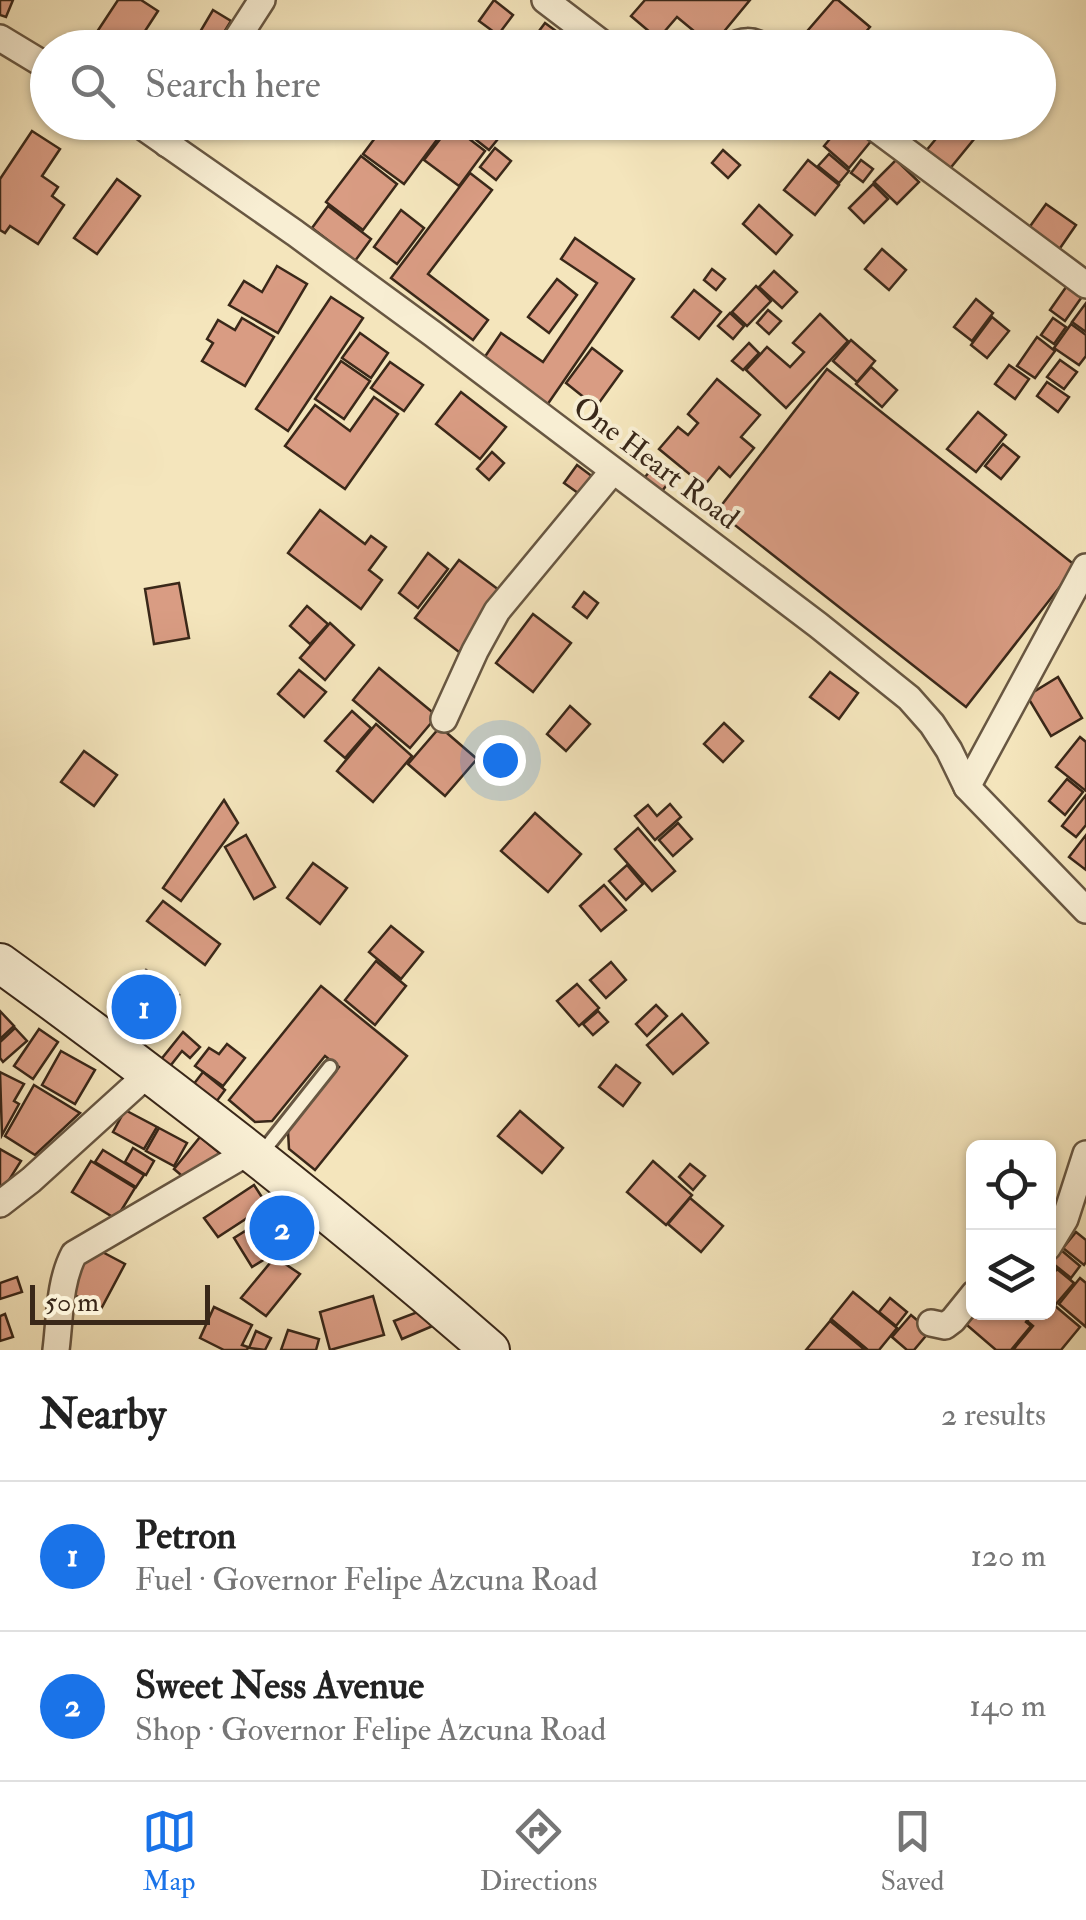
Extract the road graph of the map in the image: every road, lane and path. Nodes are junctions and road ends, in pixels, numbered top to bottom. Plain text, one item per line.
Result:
1 (262, 0) edge
2 (545, 0) edge
3 (243, 30) edge
4 (584, 30) edge
5 (0, 38) edge
6 (30, 56) edge
7 (183, 140) edge
8 (891, 140) edge
9 (1086, 285) edge
10 (613, 471) junction
11 (1086, 567) edge
12 (444, 719) dead end
13 (967, 787) junction
14 (1086, 910) edge
15 (0, 964) edge
16 (330, 1067) dead end
17 (149, 1073) junction
18 (256, 1153) junction
19 (1086, 1154) edge
20 (0, 1204) edge
21 (1056, 1232) edge
22 (966, 1304) edge
23 (932, 1323) dead end
24 (56, 1350) edge
25 (490, 1350) edge

1 - 3 street
2 - 4 street
5 - 6 street
7 - 10 street, One Heart Road
8 - 9 street
10 - 12 street
10 - 13 street, One Heart Road
11 - 13 street
13 - 14 street, One Heart Road
15 - 17 street
16 - 18 lane
17 - 18 street
17 - 20 street
18 - 24 street
18 - 25 street
19 - 21 street
22 - 23 street

